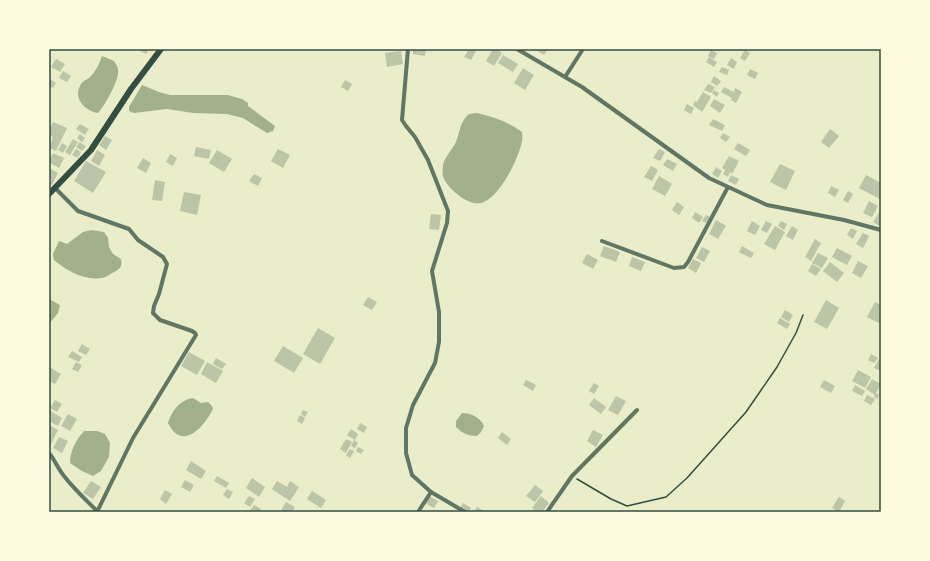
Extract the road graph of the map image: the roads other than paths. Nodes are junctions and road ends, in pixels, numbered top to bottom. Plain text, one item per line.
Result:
1 (162, 49) edge
2 (408, 49) edge
3 (518, 49) edge
4 (583, 49) edge
5 (565, 77) junction
6 (728, 187) junction
7 (55, 188) junction
8 (49, 194) edge
9 (881, 230) edge
10 (602, 241) dead end
11 (637, 410) dead end
12 (49, 453) edge
13 (431, 492) junction
14 (97, 512) edge
15 (418, 512) edge
16 (465, 512) edge
17 (547, 512) edge

1 - 7 main road
2 - 13 street
3 - 5 street
4 - 5 street
5 - 6 street
6 - 9 street
6 - 10 street
7 - 8 main road
7 - 14 street
11 - 17 street
12 - 14 street
13 - 15 street
13 - 16 street

